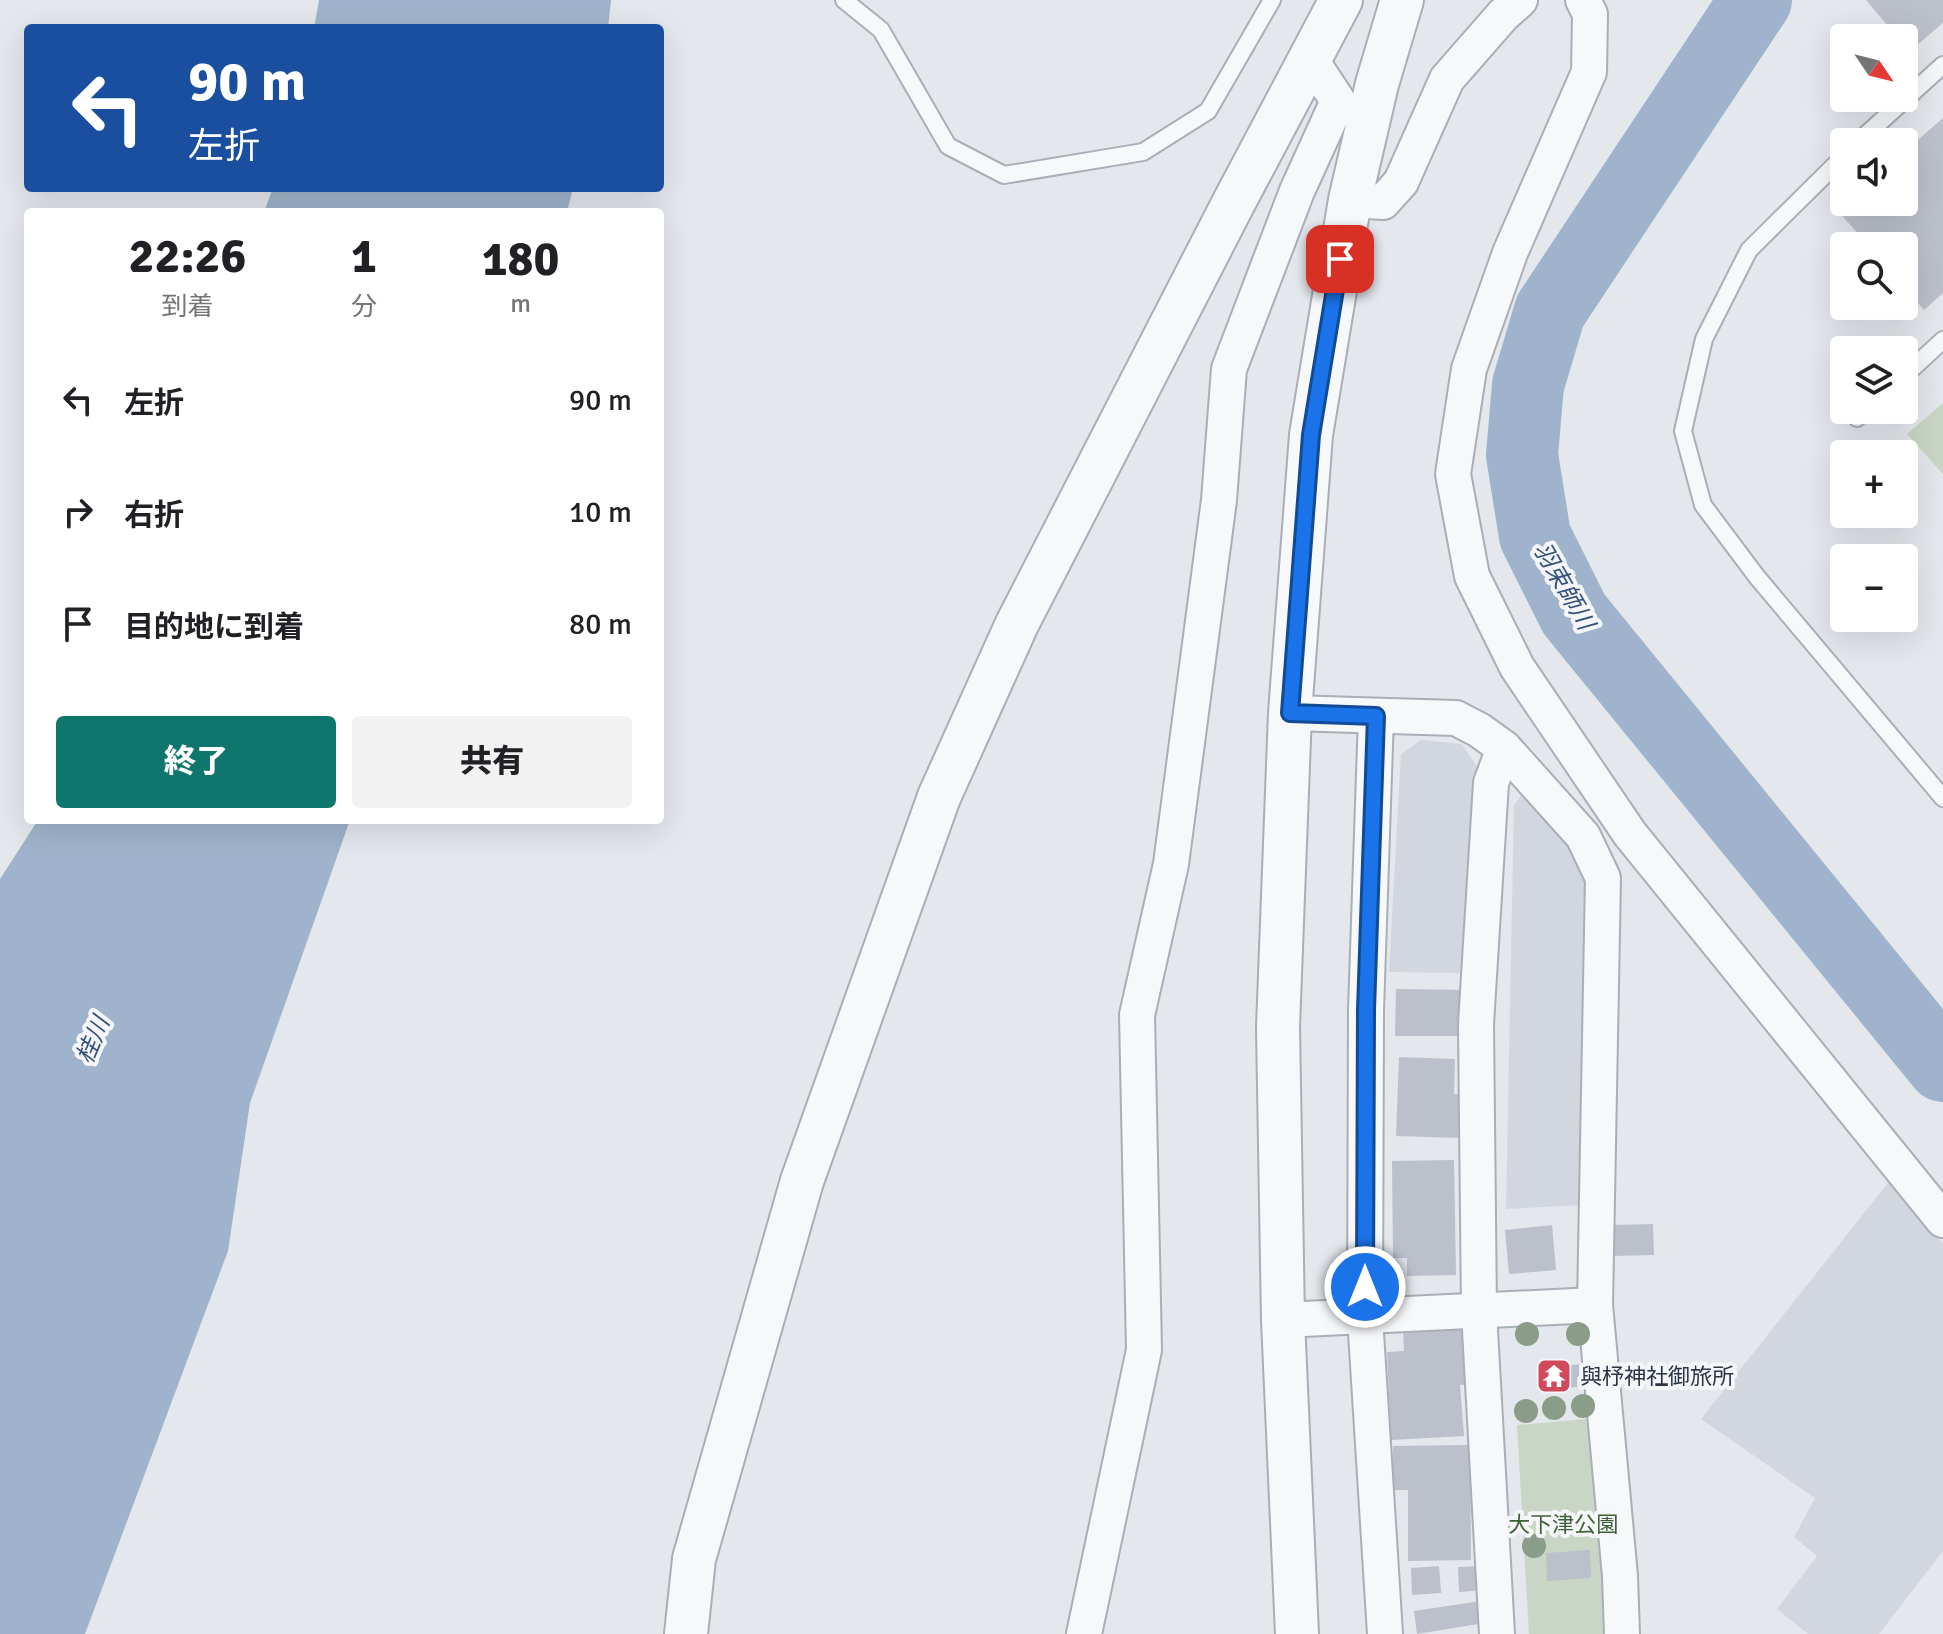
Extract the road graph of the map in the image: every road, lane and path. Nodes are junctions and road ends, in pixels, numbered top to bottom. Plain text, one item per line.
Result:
1 (844, 0) edge
2 (1272, 0) edge
3 (1341, 0) edge
4 (1402, 0) edge
5 (1520, 0) edge
6 (1583, 0) edge
7 (1309, 57) junction
8 (1943, 65) edge
9 (1873, 128) edge
10 (1830, 170) edge
11 (1350, 200) junction
12 (1943, 340) edge
13 (1918, 363) edge
14 (1290, 713) junction
15 (1376, 716) junction
16 (1504, 748) junction
17 (1943, 798) edge
18 (1943, 1220) edge
19 (1595, 1305) junction
20 (1479, 1312) junction
21 (1365, 1317) junction
22 (1283, 1320) junction
23 (686, 1634) edge
24 (1084, 1634) edge
25 (1297, 1634) edge
26 (1385, 1634) edge
27 (1497, 1634) edge
28 (1622, 1634) edge

1 - 2 lane
3 - 7 street
4 - 11 street
5 - 11 street
6 - 18 street
7 - 23 street
7 - 24 street
8 - 9 lane
10 - 17 lane
11 - 14 street
12 - 13 lane
14 - 15 street
14 - 22 street
15 - 16 street
15 - 21 street
16 - 19 street
16 - 20 street
19 - 20 street
19 - 28 street
20 - 21 street
20 - 27 street
21 - 22 street
21 - 26 street
22 - 25 street

